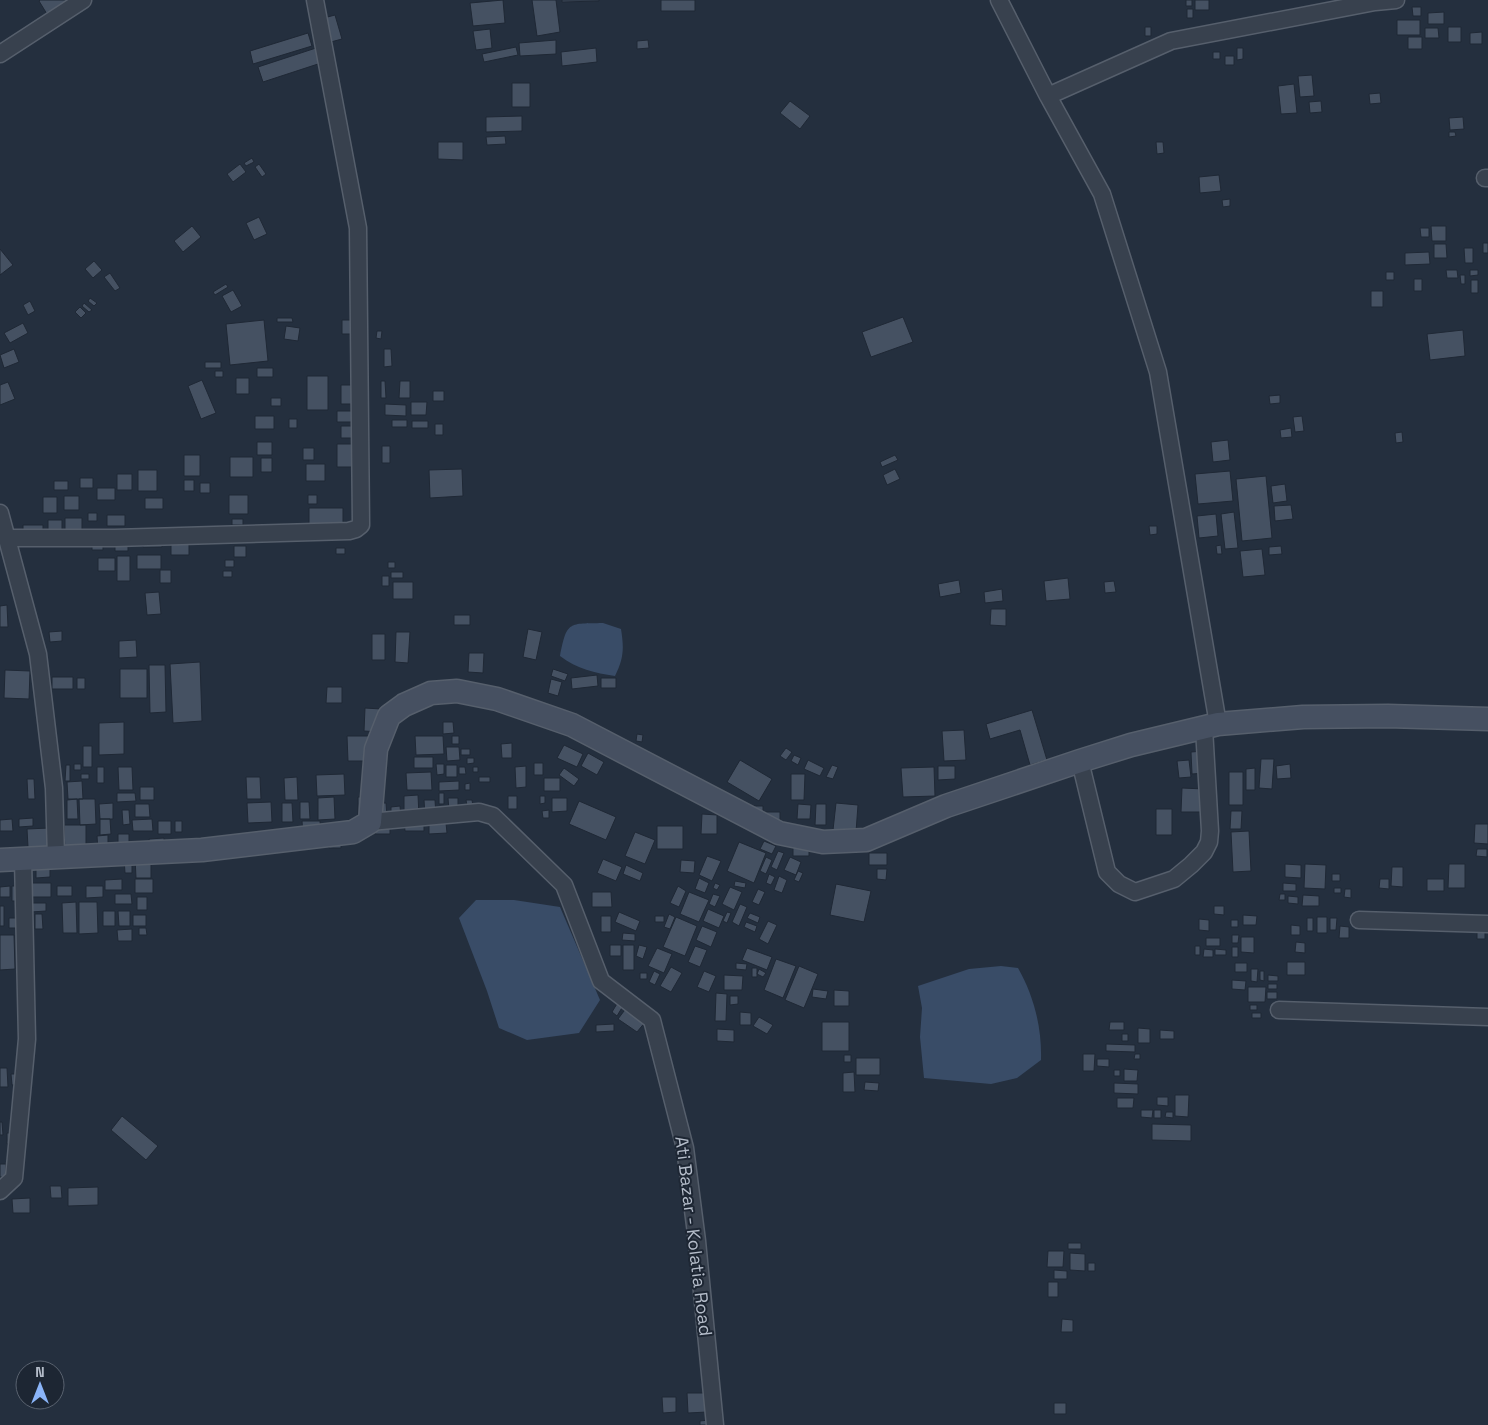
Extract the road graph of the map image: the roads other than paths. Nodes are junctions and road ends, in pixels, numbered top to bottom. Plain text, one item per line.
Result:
1 (83, 0) edge
2 (315, 0) edge
3 (999, 0) edge
4 (1396, 0) edge
5 (0, 54) edge
6 (1048, 96) junction
7 (0, 513) edge
8 (8, 538) junction
9 (1488, 719) edge
10 (1211, 726) junction
11 (1080, 761) junction
12 (370, 822) junction
13 (56, 857) junction
14 (23, 859) junction
15 (0, 860) edge
16 (1359, 920) dead end
17 (1488, 924) edge
18 (1279, 1010) dead end
19 (1488, 1017) edge
20 (0, 1190) edge
21 (715, 1425) edge

1 - 5 street
2 - 8 street
3 - 6 street
4 - 6 street
6 - 10 street
7 - 8 street
8 - 13 street
9 - 10 main road
10 - 11 main road
10 - 11 street
11 - 12 main road
12 - 13 main road
12 - 21 street, Ati Bazar - Kolatia Road
13 - 14 main road
14 - 15 main road
14 - 20 street
16 - 17 street
18 - 19 street

